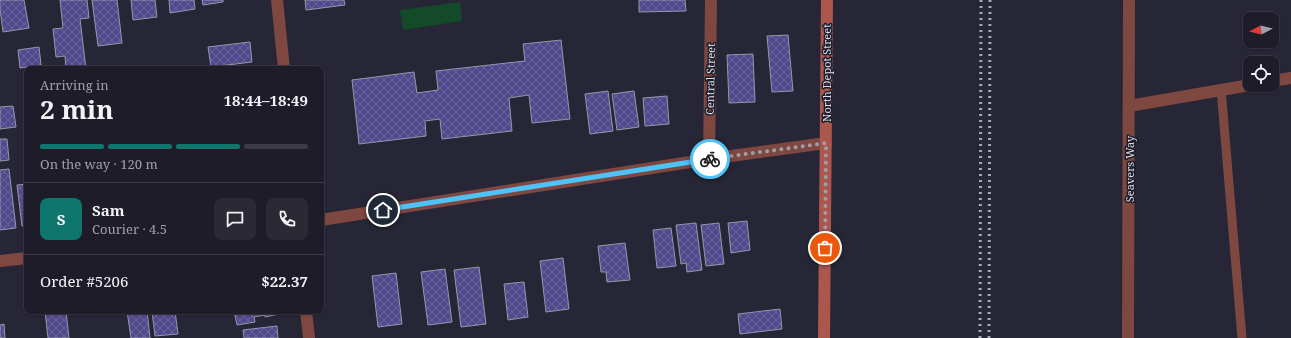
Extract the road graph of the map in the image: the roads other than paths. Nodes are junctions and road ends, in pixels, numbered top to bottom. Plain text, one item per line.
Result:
1 (277, 0) edge
2 (711, 0) edge
3 (827, 0) edge
4 (1129, 0) edge
5 (284, 66) edge
6 (1291, 78) edge
7 (1279, 80) edge
8 (1243, 86) edge
9 (1221, 89) junction
10 (1129, 106) junction
11 (826, 143) junction
12 (709, 159) junction
13 (324, 220) edge
14 (24, 258) edge
15 (0, 261) edge
16 (306, 314) edge
17 (309, 338) edge
18 (824, 338) edge
19 (1128, 338) edge
20 (1242, 338) edge

1 - 5 street
2 - 12 street, Central Street
3 - 11 street, North Depot Street
4 - 10 street, Seavers Way
6 - 7 street
8 - 9 street
9 - 10 street
9 - 20 lane
10 - 19 street, Seavers Way
11 - 12 street
11 - 18 street, North Depot Street
12 - 13 street
14 - 15 street
16 - 17 street

